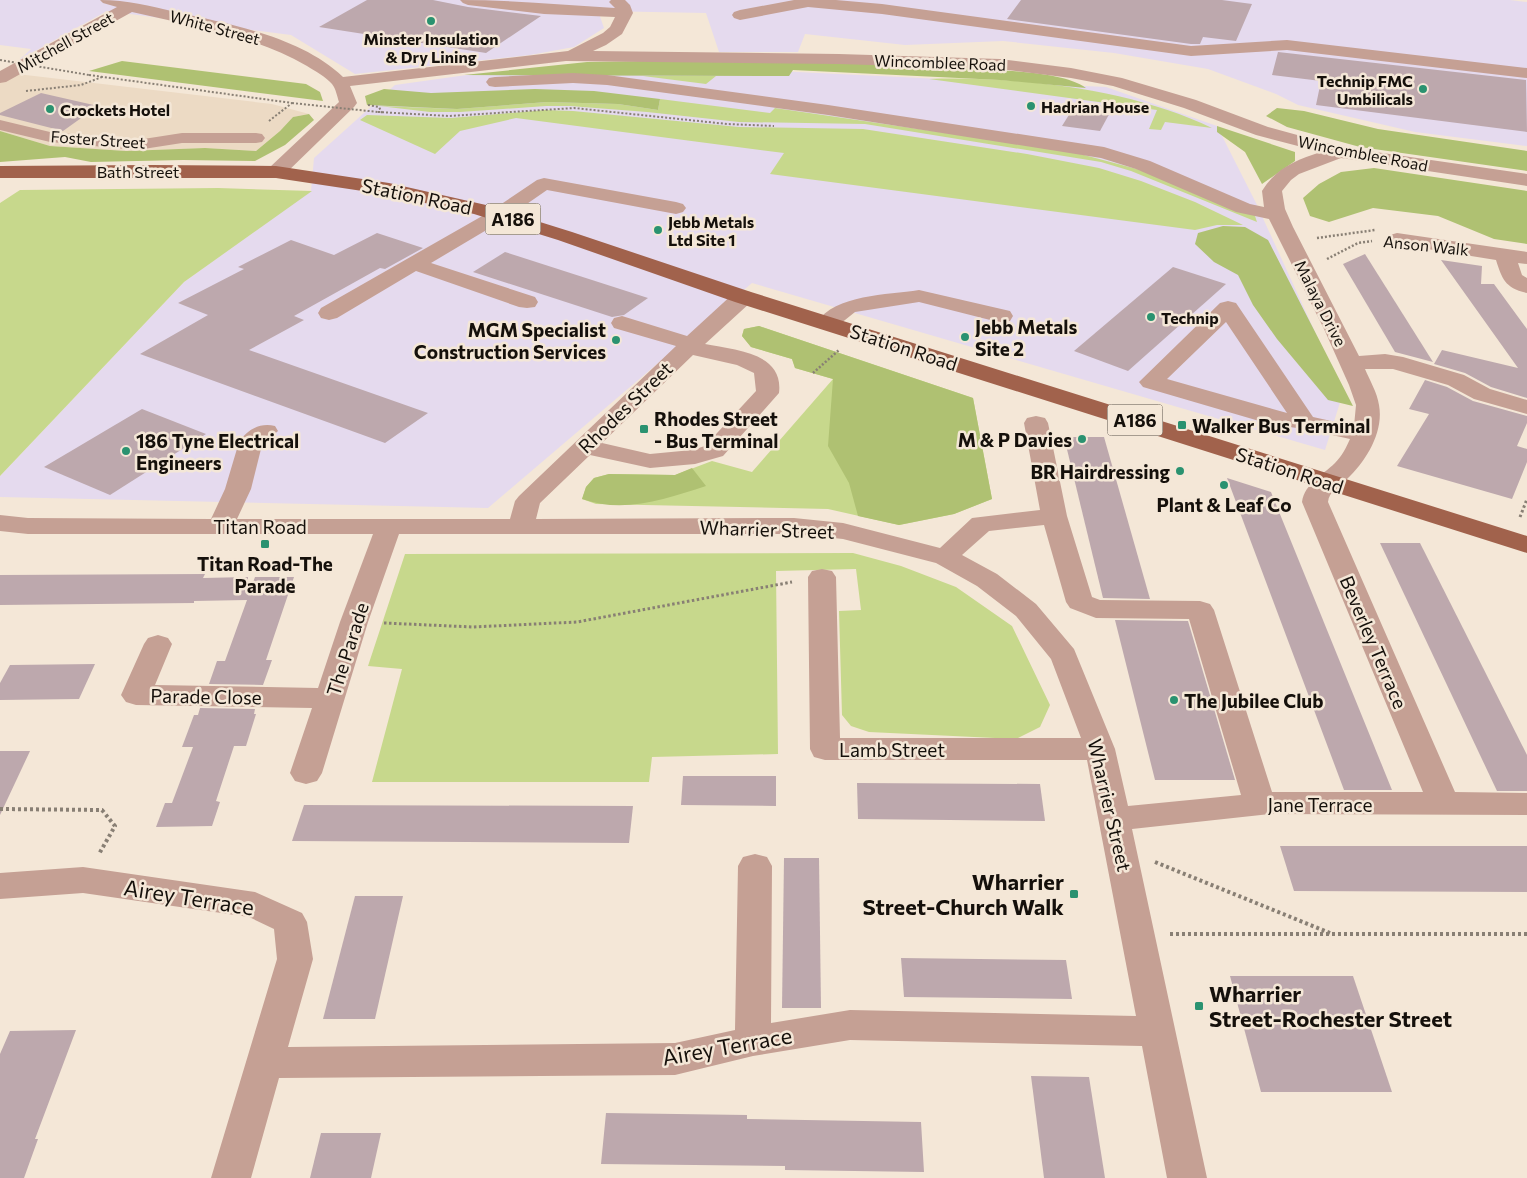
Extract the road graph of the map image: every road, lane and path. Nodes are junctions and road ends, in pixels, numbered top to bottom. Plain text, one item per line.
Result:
1 (108, 0) edge
2 (468, 0) edge
3 (614, 0) edge
4 (489, 2) edge
5 (130, 7) junction
6 (625, 13) junction
7 (740, 14) dead end
8 (566, 56) junction
9 (0, 60) edge
10 (1527, 73) edge
11 (404, 75) junction
12 (102, 77) junction
13 (0, 78) edge
14 (340, 82) junction
15 (33, 90) dead end
16 (379, 107) dead end
17 (382, 113) junction
18 (0, 125) edge
19 (774, 126) dead end
20 (256, 138) dead end
21 (1340, 152) junction
22 (0, 172) edge
23 (276, 172) junction
24 (1527, 180) edge
25 (676, 208) dead end
26 (1277, 212) junction
27 (498, 214) junction
28 (1397, 239) joint
29 (1505, 255) junction
30 (1527, 258) edge
31 (1300, 260) junction
32 (414, 264) junction
33 (1527, 287) edge
34 (743, 296) junction
35 (527, 302) dead end
36 (329, 313) dead end
37 (1002, 316) dead end
38 (622, 323) dead end
39 (827, 323) junction
40 (690, 345) junction
41 (1351, 362) junction
42 (1527, 407) edge
43 (1306, 422) junction
44 (1036, 423) dead end
45 (266, 431) dead end
46 (1364, 435) junction
47 (584, 446) junction
48 (1328, 483) junction
49 (1054, 516) junction
50 (0, 523) edge
51 (221, 526) junction
52 (389, 526) junction
53 (521, 526) junction
54 (1527, 545) edge
55 (946, 556) junction
56 (822, 576) joint
57 (354, 622) junction
58 (158, 644) dead end
59 (331, 698) junction
60 (1100, 749) junction
61 (306, 773) dead end
62 (1260, 804) junction
63 (1444, 804) junction
64 (1527, 804) edge
65 (0, 809) edge
66 (1118, 834) junction
67 (755, 866) dead end
68 (84, 880) junction
69 (0, 886) edge
70 (1138, 934) junction
71 (1333, 934) junction
72 (1527, 934) edge
73 (1158, 1031) junction
74 (753, 1041) junction
75 (265, 1063) junction
76 (231, 1178) edge
77 (1187, 1178) edge

1 - 5 street, White Street
2 - 4 street
3 - 6 street
4 - 6 street
5 - 13 street, Mitchell Street
5 - 14 street, White Street
6 - 8 street
7 - 10 street
8 - 11 street, Wincomblee Road
8 - 21 street, Wincomblee Road
9 - 12 path, bridge
11 - 14 street, Wincomblee Road
11 - 26 street
12 - 15 path
12 - 17 path, bridge
14 - 23 street
16 - 17 path
17 - 19 path
18 - 20 street, Foster Street
21 - 24 street, Wincomblee Road
21 - 26 street, Malaya Drive
22 - 23 main road, Bath Street / A186
23 - 27 main road, Station Road / A186
25 - 27 street
26 - 31 street, Malaya Drive
27 - 32 street
27 - 34 main road, Station Road / A186
28 - 29 street, Anson Walk
28 - 31 path, Anson Walk
29 - 30 street, Anson Walk
29 - 33 street
31 - 41 street, Malaya Drive
32 - 35 street
32 - 36 street
34 - 39 main road, Station Road / A186
34 - 40 street, Rhodes Street
37 - 39 street
38 - 40 street
39 - 48 main road, Station Road / A186
40 - 47 street, Rhodes Street
40 - 47 street
41 - 42 street
41 - 46 street, Malaya Drive
43 - 43 street
43 - 46 street
44 - 49 street
45 - 51 street
46 - 48 street, Malaya Drive
47 - 53 street, Rhodes Street
48 - 54 main road, Station Road / A186
48 - 63 street, Beverley Terrace
49 - 55 street
49 - 62 street
50 - 51 street, Titan Road
51 - 52 street, Titan Road
52 - 53 street, Titan Road
52 - 57 street, The Parade
53 - 55 street, Wharrier Street
55 - 60 street, Wharrier Street
56 - 57 path
56 - 60 street, Lamb Street
57 - 59 street, The Parade
58 - 59 street, Parade Close
59 - 61 street, The Parade
60 - 66 street, Wharrier Street
62 - 63 street, Jane Terrace
62 - 66 street, Jane Terrace
63 - 64 street, Jane Terrace
65 - 68 path
66 - 70 street, Wharrier Street
66 - 71 path
67 - 74 street
68 - 69 street, Airey Terrace
68 - 75 street, Airey Terrace
70 - 71 path
70 - 73 street, Wharrier Street
71 - 72 path
73 - 74 street, Airey Terrace
73 - 77 street, Wharrier Street
74 - 75 street, Airey Terrace
75 - 76 street, Airey Terrace

